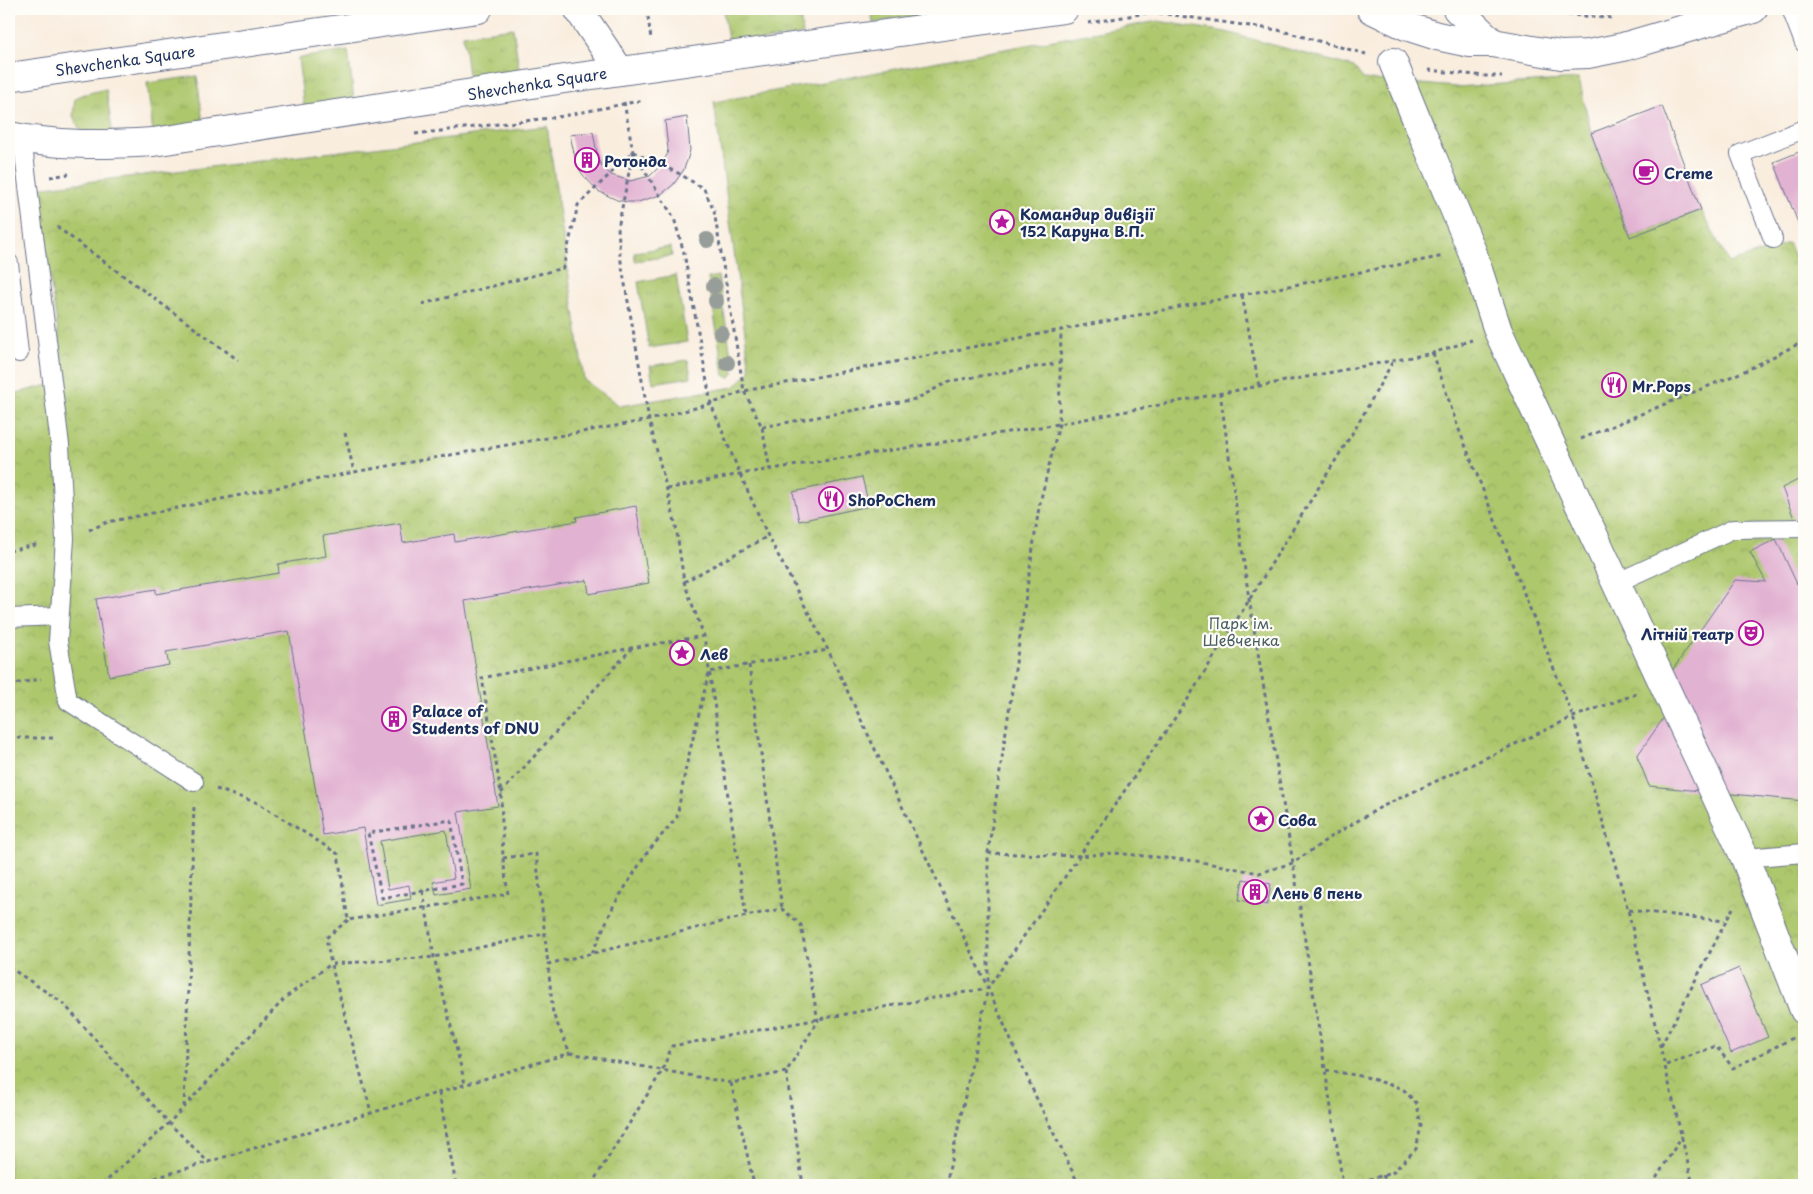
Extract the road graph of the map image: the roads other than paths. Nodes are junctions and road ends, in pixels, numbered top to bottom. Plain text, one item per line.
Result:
1 (478, 9) edge
2 (578, 9) edge
3 (1371, 9) edge
4 (1457, 9) edge
5 (1753, 9) edge
6 (1791, 9) edge
7 (1075, 16) edge
8 (1493, 43) junction
9 (1804, 43) edge
10 (1392, 62) road end
11 (620, 71) junction
12 (9, 77) edge
13 (1804, 129) edge
14 (15, 137) edge
15 (1773, 239) dead end
16 (9, 263) edge
17 (48, 345) junction
18 (14, 354) edge
19 (1804, 528) edge
20 (1616, 583) junction
21 (59, 616) junction
22 (9, 618) edge
23 (194, 782) road end
24 (1804, 852) edge
25 (1749, 866) junction
26 (1804, 1010) edge

1 - 12 street, Shevchenka Square
2 - 11 street
3 - 8 street
4 - 8 street
5 - 8 street
6 - 9 lane
7 - 11 street, Shevchenka Square
10 - 20 street
11 - 14 street, Shevchenka Square
13 - 15 lane
14 - 17 lane
16 - 18 lane
17 - 18 lane
17 - 21 lane
19 - 20 lane
20 - 25 street
21 - 22 lane
21 - 23 lane
24 - 25 lane
25 - 26 street

